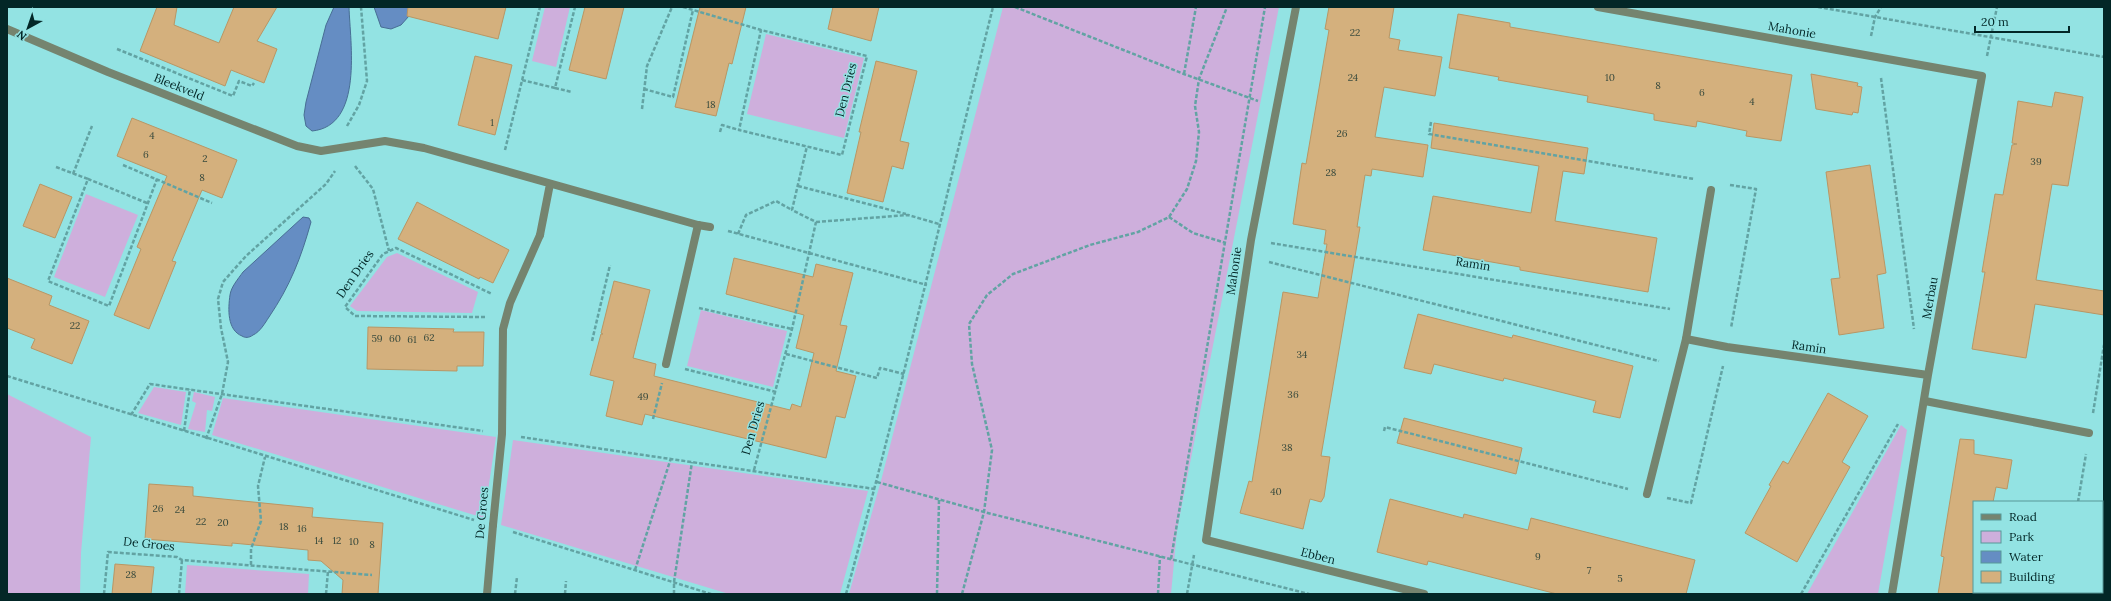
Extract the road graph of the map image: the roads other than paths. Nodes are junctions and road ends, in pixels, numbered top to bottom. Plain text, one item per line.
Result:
1 (1296, 7) edge
2 (1598, 7) edge
3 (7, 29) edge
4 (1982, 76) joint
5 (550, 184) junction
6 (1711, 190) dead end
7 (698, 225) junction
8 (710, 226) dead end
9 (1686, 339) junction
10 (666, 364) road end
11 (1928, 375) junction
12 (1925, 401) junction
13 (2089, 433) dead end
14 (1647, 494) road end
15 (1206, 540) joint
16 (487, 594) edge
17 (1424, 594) edge
18 (1892, 594) edge

1 - 15 street, Mahonie
2 - 4 street, Mahonie
3 - 5 street, Bleekveld
4 - 11 street, Merbau
5 - 7 street
5 - 16 street, De Groes
6 - 9 street
7 - 8 street
7 - 10 street
9 - 11 street, Ramin
9 - 14 street
11 - 12 street, Merbau
12 - 13 street
12 - 18 street, Merbau
15 - 17 street, Ebben

